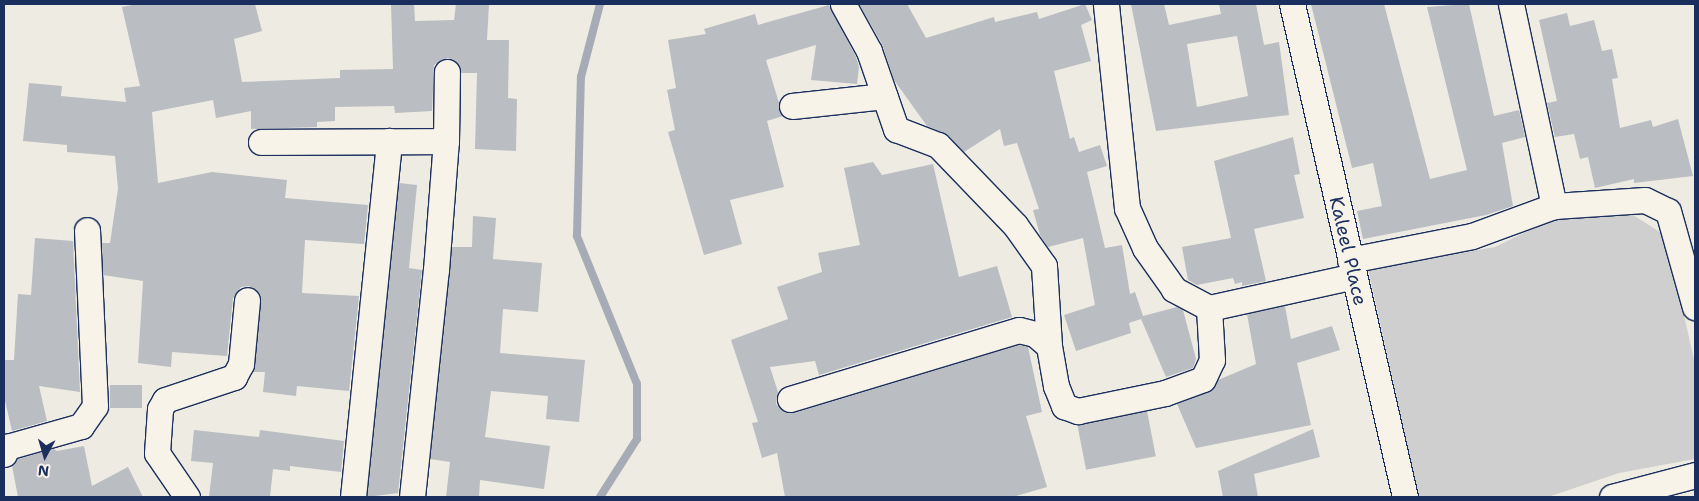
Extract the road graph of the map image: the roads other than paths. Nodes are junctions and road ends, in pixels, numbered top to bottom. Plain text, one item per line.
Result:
1 (843, 4) edge
2 (1106, 4) edge
3 (1292, 4) edge
4 (1511, 4) edge
5 (446, 72) dead end
6 (884, 96) junction
7 (792, 106) dead end
8 (389, 141) junction
9 (446, 141) junction
10 (260, 142) dead end
11 (1554, 206) junction
12 (87, 230) dead end
13 (1352, 268) junction
14 (248, 300) dead end
15 (1695, 307) edge
16 (1209, 308) junction
17 (1049, 346) junction
18 (790, 399) dead end
19 (4, 454) edge
20 (1695, 475) edge
21 (187, 497) edge
22 (353, 497) edge
23 (412, 497) edge
24 (1404, 497) edge
25 (1612, 497) edge

1 - 6 street
2 - 16 street
3 - 13 street, Kaleel Place
4 - 11 street
5 - 9 street
6 - 7 street
6 - 17 street
8 - 9 street
8 - 10 street
8 - 22 street
9 - 23 street
11 - 13 street
11 - 15 street
12 - 19 street
13 - 16 street
13 - 24 street, Kaleel Place
14 - 21 street
16 - 17 street
17 - 18 street
20 - 25 street

